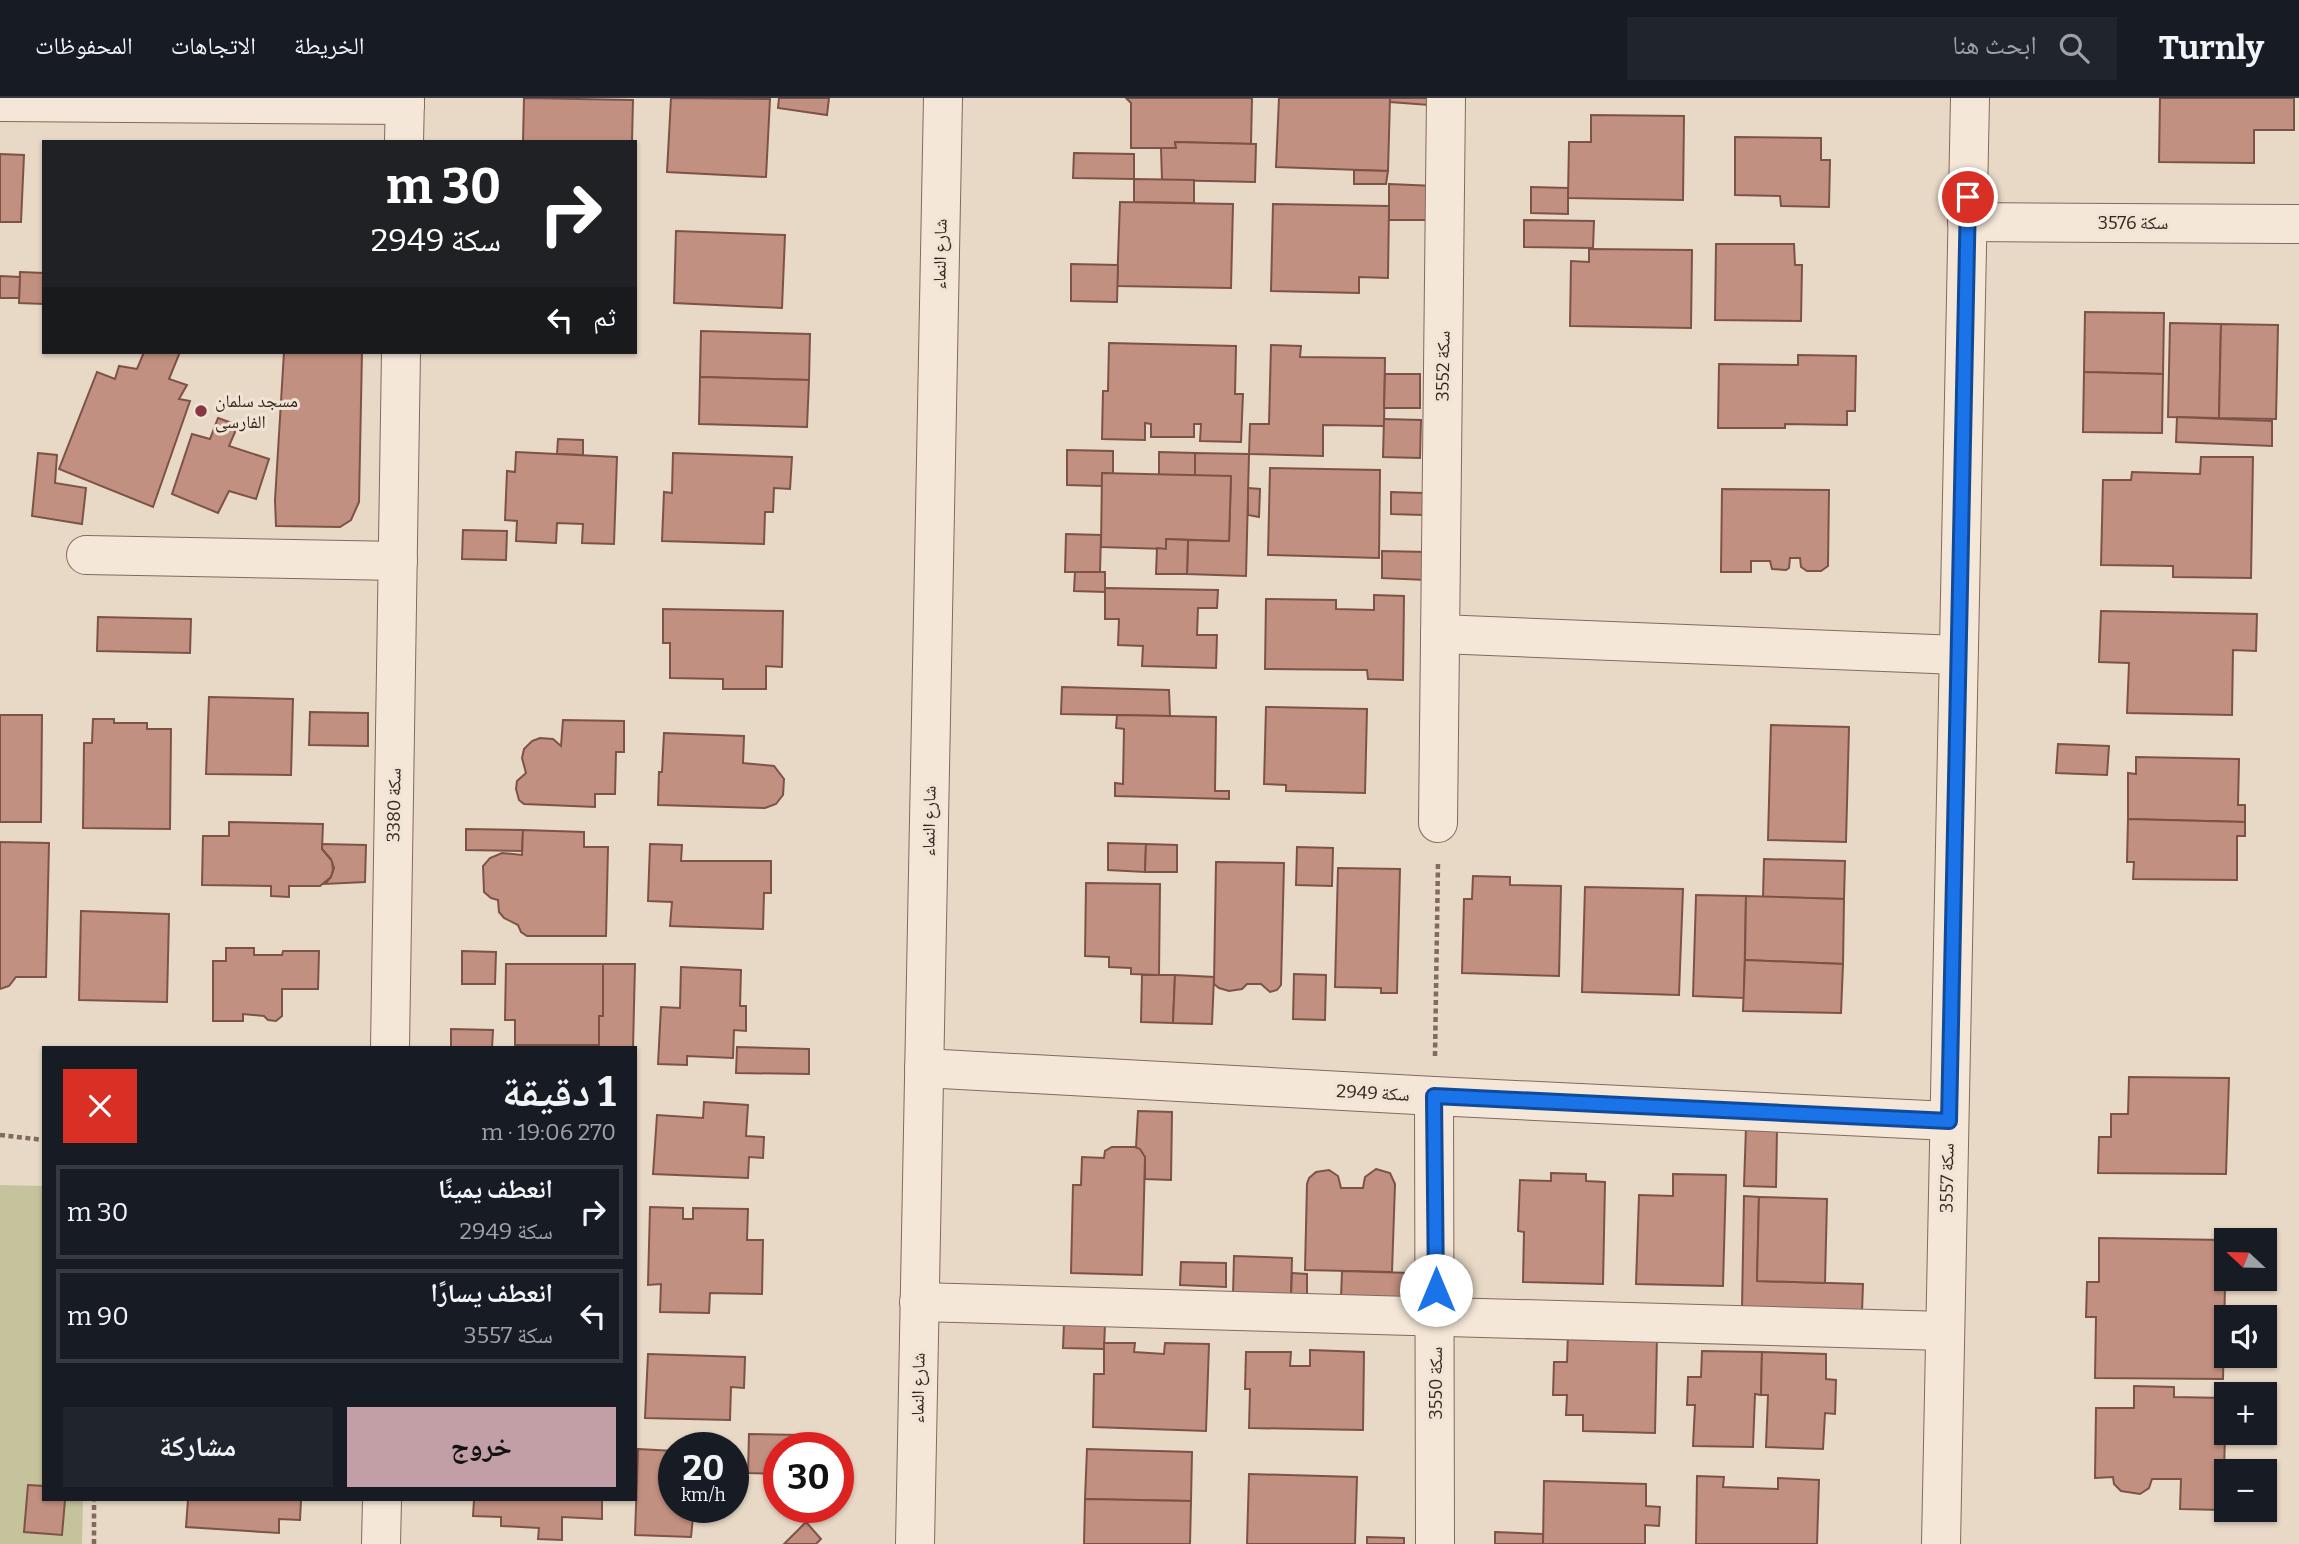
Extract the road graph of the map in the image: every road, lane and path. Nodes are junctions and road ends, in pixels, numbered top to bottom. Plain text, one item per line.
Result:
1 (943, 98) edge
2 (1446, 98) edge
3 (1970, 98) edge
4 (0, 102) edge
5 (405, 115) edge
6 (1967, 222) junction
7 (2299, 224) edge
8 (401, 354) edge
9 (86, 555) dead end
10 (398, 561) junction
11 (1440, 634) junction
12 (1958, 655) junction
13 (1438, 823) joint
14 (390, 1046) edge
15 (924, 1068) junction
16 (1434, 1096) junction
17 (1949, 1121) junction
18 (0, 1135) edge
19 (42, 1140) edge
20 (919, 1302) junction
21 (1436, 1317) junction
22 (1944, 1331) junction
23 (94, 1501) edge
24 (382, 1501) edge
25 (94, 1544) edge
26 (381, 1544) edge
27 (915, 1544) edge
28 (1435, 1544) edge
29 (1941, 1544) edge

1 - 15 street, شارع النماء
2 - 11 street, سكة 3552
3 - 6 street, سكة 3557
4 - 5 street
6 - 7 street, سكة 3576
6 - 12 street, سكة 3557
8 - 10 street, سكة 3380
9 - 10 street
10 - 14 street, سكة 3380
11 - 12 street
11 - 13 street, سكة 3552
12 - 17 street, سكة 3557
13 - 16 path
15 - 16 street, سكة 2949
15 - 20 street, شارع النماء
16 - 17 street, سكة 2949
16 - 21 street, سكة 3550
17 - 22 street, سكة 3557
18 - 19 path
20 - 21 street
20 - 27 street, شارع النماء
21 - 22 street
21 - 28 street, سكة 3550
22 - 29 street, سكة 3557
23 - 25 path
24 - 26 street

